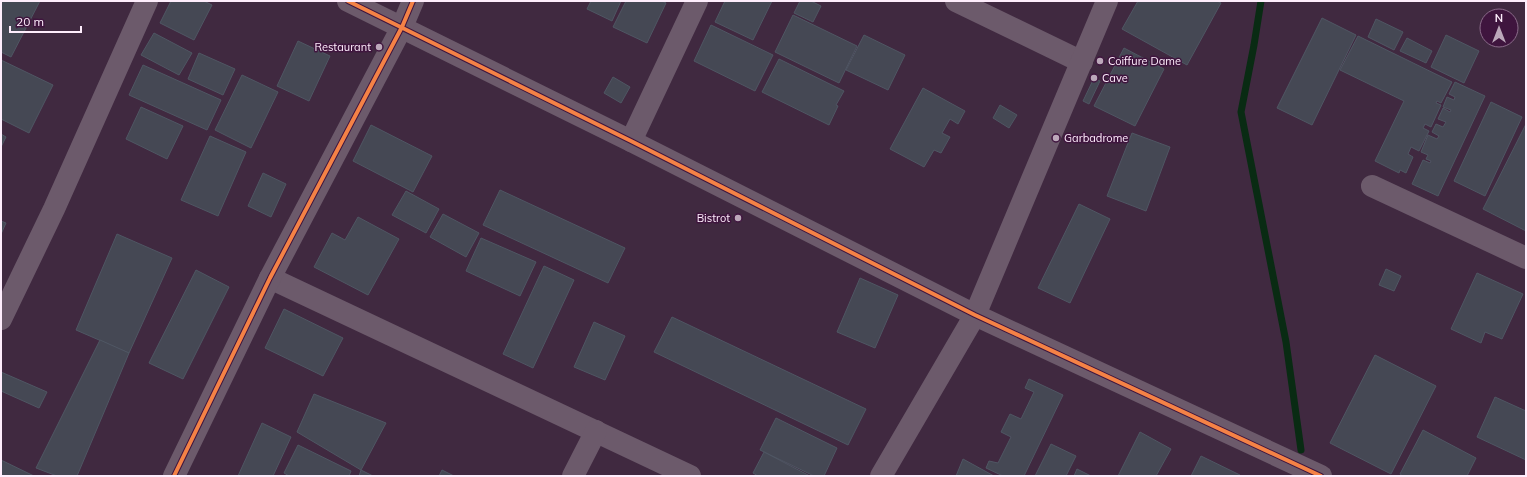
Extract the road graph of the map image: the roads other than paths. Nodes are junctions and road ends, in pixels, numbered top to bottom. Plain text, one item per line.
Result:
1 (147, 1) edge
2 (348, 1) edge
3 (413, 1) edge
4 (697, 1) edge
5 (956, 1) edge
6 (1106, 1) edge
7 (402, 27) junction
8 (1082, 62) junction
9 (631, 141) junction
10 (1372, 186) dead end
11 (1526, 258) edge
12 (270, 278) junction
13 (975, 315) junction
14 (1, 319) edge
15 (596, 431) junction
16 (174, 476) edge
17 (573, 476) edge
18 (690, 476) edge
19 (881, 476) edge
20 (1321, 476) edge

1 - 14 street
2 - 7 street
3 - 7 street
4 - 9 street
5 - 8 street
6 - 8 street
7 - 9 street
7 - 12 street
8 - 13 street
9 - 13 street
10 - 11 street
12 - 15 street
12 - 16 street
13 - 19 street
13 - 20 street
15 - 17 street
15 - 18 street

